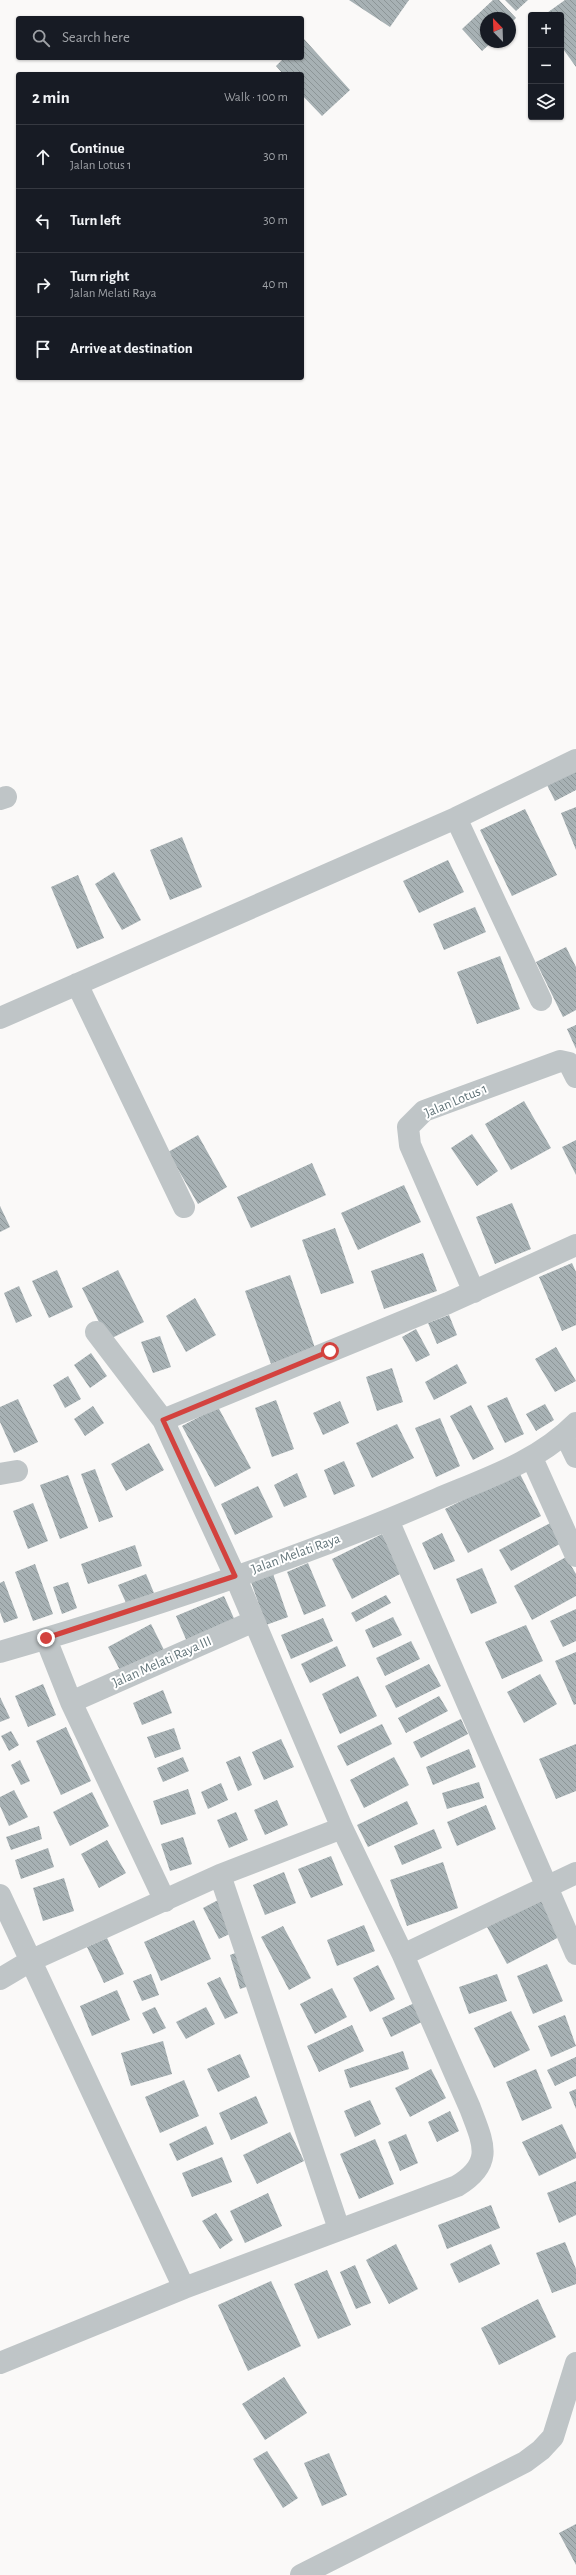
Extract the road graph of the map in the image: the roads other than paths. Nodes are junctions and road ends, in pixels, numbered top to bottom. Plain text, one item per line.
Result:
1 (576, 760) edge
2 (456, 818) junction
3 (77, 984) junction
4 (541, 1000) dead end
5 (0, 1018) edge
6 (576, 1077) edge
7 (184, 1207) dead end
8 (576, 1245) edge
9 (474, 1292) junction
10 (96, 1332) dead end
11 (163, 1420) junction
12 (571, 1429) edge
13 (576, 1457) edge
14 (532, 1458) junction
15 (388, 1520) junction
16 (576, 1556) edge
17 (235, 1576) junction
18 (254, 1621) junction
19 (46, 1638) junction
20 (0, 1652) edge
21 (71, 1702) junction
22 (342, 1828) junction
23 (576, 1873) edge
24 (220, 1875) junction
25 (548, 1886) junction
26 (0, 1895) edge
27 (165, 1900) junction
28 (576, 1954) edge
29 (403, 1955) junction
30 (32, 1960) junction
31 (0, 1979) edge
32 (339, 2229) junction
33 (184, 2288) junction
34 (0, 2363) edge
35 (576, 2363) edge
36 (301, 2575) edge

1 - 2 street
2 - 3 street
2 - 4 street
3 - 5 street
3 - 7 street
6 - 9 street, Jalan Lotus 1
8 - 9 street
9 - 11 street
10 - 11 street
11 - 17 street
12 - 13 street
12 - 14 street, Jalan Melati Raya
14 - 15 street, Jalan Melati Raya
14 - 16 street
15 - 17 street, Jalan Melati Raya
15 - 25 street
17 - 18 street
17 - 19 street, Jalan Melati Raya
18 - 21 street, Jalan Melati Raya III
18 - 22 street
19 - 20 street, Jalan Melati Raya
19 - 21 street
21 - 27 street
22 - 24 street
22 - 29 street
23 - 25 street
24 - 27 street
24 - 32 street
25 - 28 street
25 - 29 street
26 - 30 street
27 - 30 street
29 - 32 street
30 - 31 street
30 - 33 street
32 - 33 street
33 - 34 street
35 - 36 street

